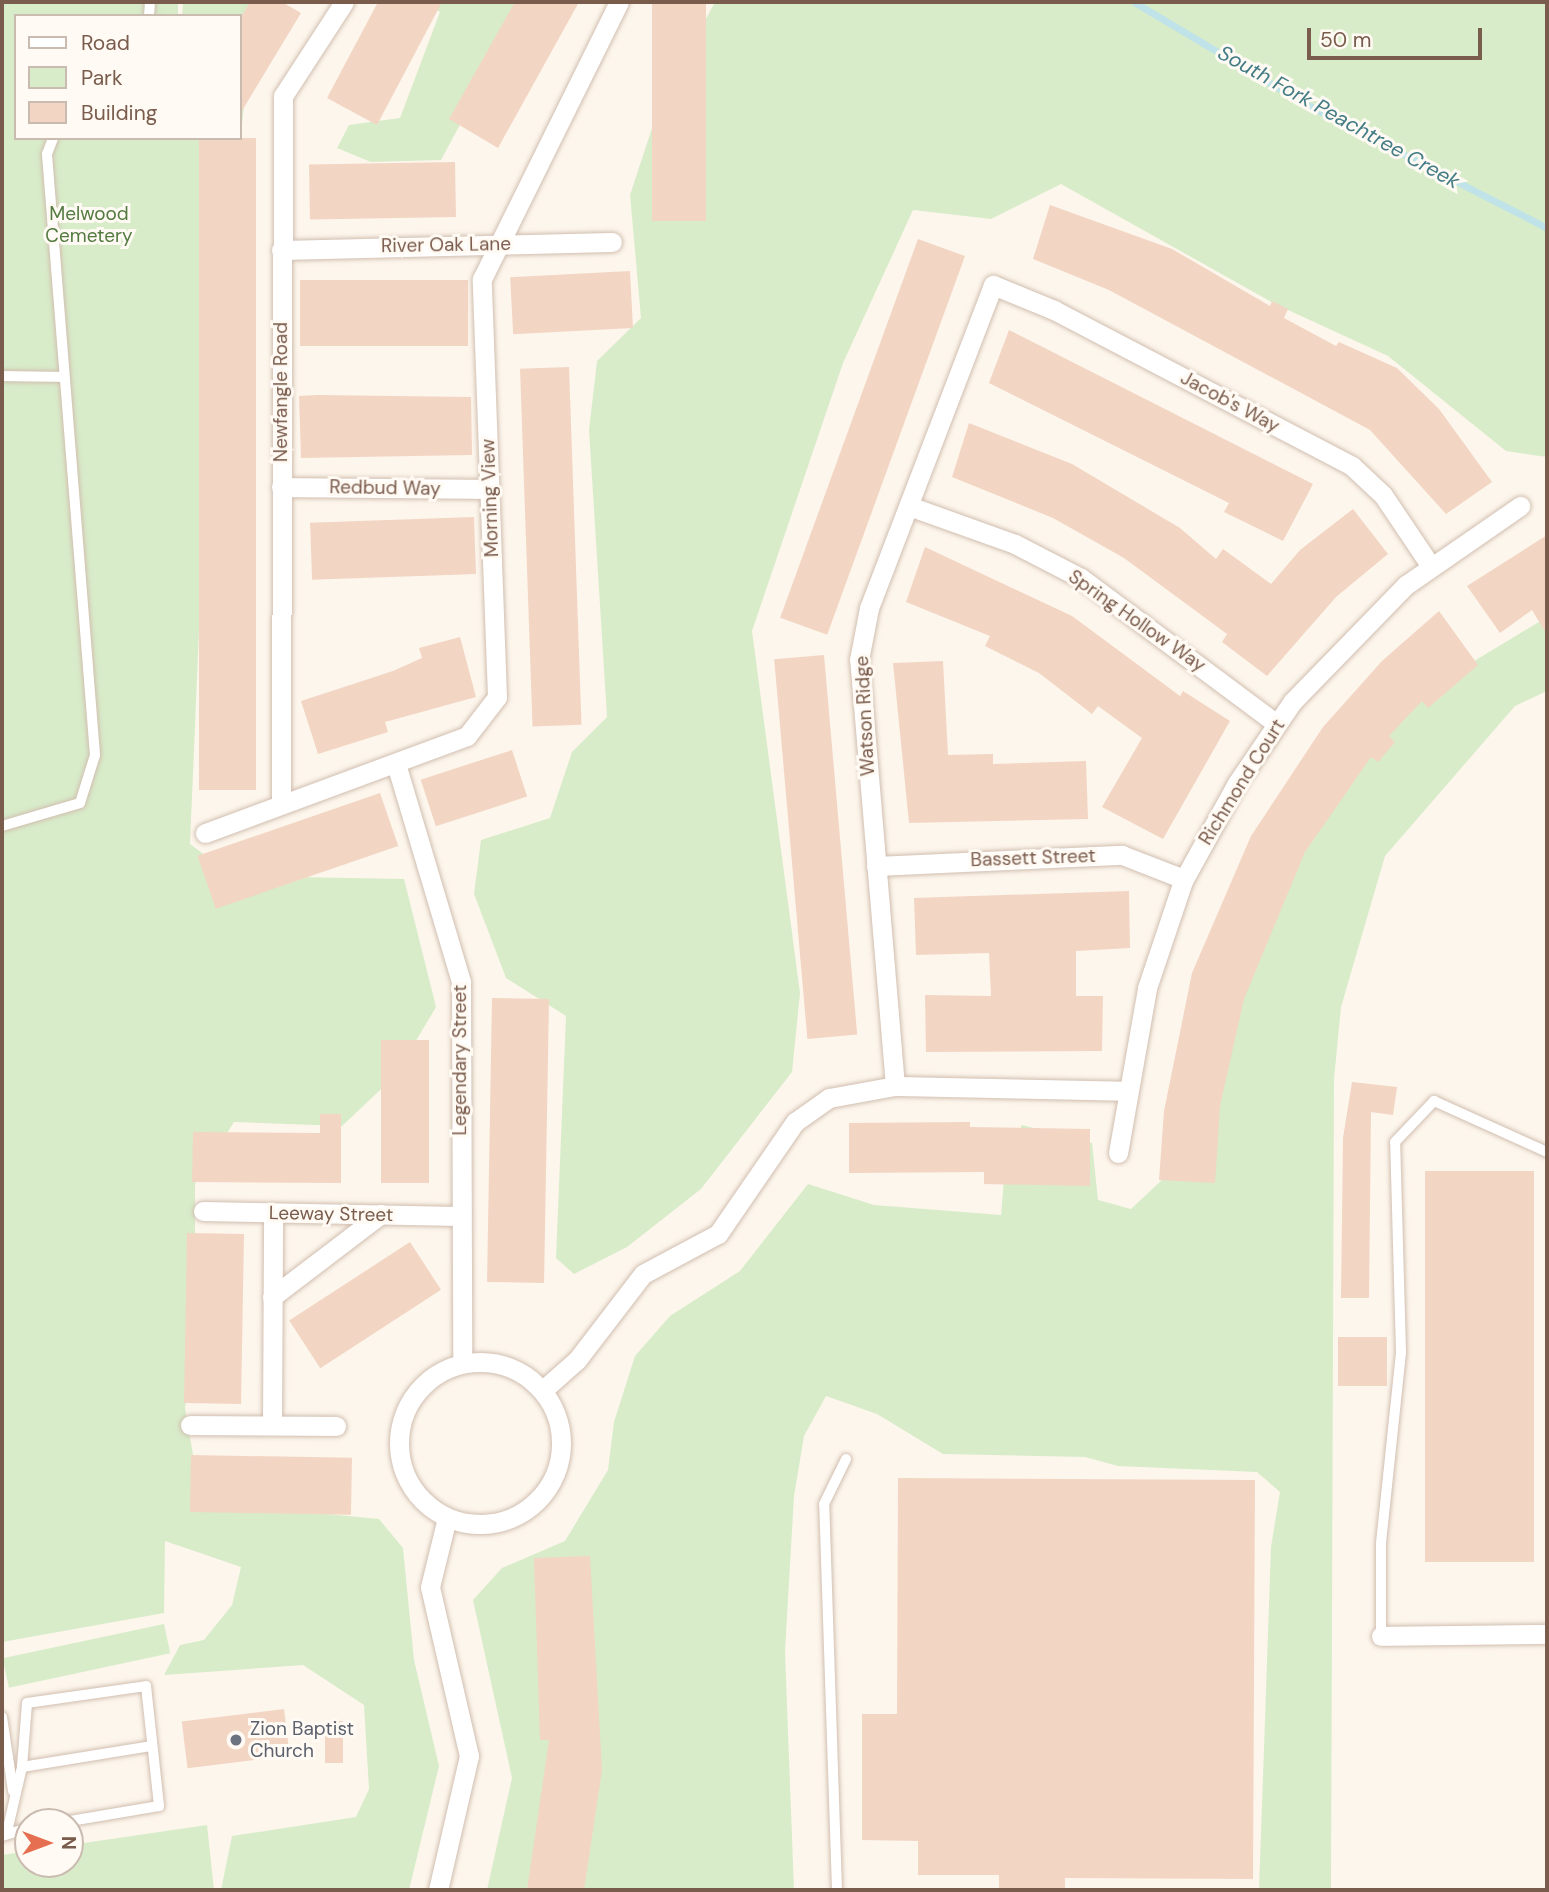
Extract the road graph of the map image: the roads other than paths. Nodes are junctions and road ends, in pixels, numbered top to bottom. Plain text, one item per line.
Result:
1 (344, 2) edge
2 (619, 2) edge
3 (52, 140) edge
4 (612, 242) dead end
5 (496, 244) junction
6 (281, 250) junction
7 (993, 285) joint
8 (2, 376) edge
9 (64, 377) junction
10 (281, 487) junction
11 (490, 489) junction
12 (909, 506) junction
13 (1520, 506) dead end
14 (1430, 565) junction
15 (1277, 724) junction
16 (397, 767) junction
17 (281, 800) junction
18 (2, 826) edge
19 (205, 833) dead end
20 (876, 866) junction
21 (1184, 879) junction
22 (895, 1086) junction
23 (1126, 1091) junction
24 (1547, 1152) edge
25 (1118, 1153) dead end
26 (203, 1211) dead end
27 (273, 1213) junction
28 (381, 1214) junction
29 (459, 1216) junction
30 (272, 1297) junction
31 (462, 1363) junction
32 (542, 1390) junction
33 (190, 1425) dead end
34 (272, 1425) junction
35 (336, 1426) dead end
36 (846, 1459) dead end
37 (447, 1518) junction
38 (1547, 1634) edge
39 (1381, 1636) joint
40 (2, 1717) edge
41 (152, 1746) junction
42 (22, 1768) junction
43 (14, 1802) junction
44 (84, 1819) edge
45 (4, 1834) edge
46 (438, 1890) edge
47 (837, 1890) edge

1 - 6 street, Newfangle Road
2 - 5 street, Morning View
3 - 9 lane
4 - 5 street, River Oak Lane
5 - 6 street, River Oak Lane
5 - 11 street, Morning View
6 - 10 street, Newfangle Road
7 - 12 street, Watson Ridge
7 - 14 street, Jacob's Way
8 - 9 lane
9 - 18 lane
10 - 11 street, Redbud Way
10 - 17 street, Newfangle Road
11 - 16 street, Morning View
12 - 15 street, Spring Hollow Way
12 - 20 street, Watson Ridge
13 - 14 street, Richmond Court
14 - 15 street, Richmond Court
15 - 21 street, Richmond Court
16 - 17 street, Morning View
16 - 29 street, Legendary Street
17 - 19 street, Morning View
20 - 21 street, Bassett Street
20 - 22 street, Watson Ridge
21 - 23 street, Richmond Court
22 - 23 street
22 - 32 street
23 - 25 street, Richmond Court
24 - 39 lane
26 - 27 street, Leeway Street
27 - 28 street, Leeway Street
27 - 30 street
28 - 29 street, Leeway Street
28 - 30 street
29 - 31 street, Legendary Street
30 - 34 street
31 - 32 street
31 - 37 street
32 - 37 street
33 - 34 street
34 - 35 street
36 - 47 lane
37 - 46 street
38 - 39 street
40 - 43 lane
41 - 42 lane
41 - 42 lane
41 - 44 lane
42 - 43 lane
43 - 45 lane

